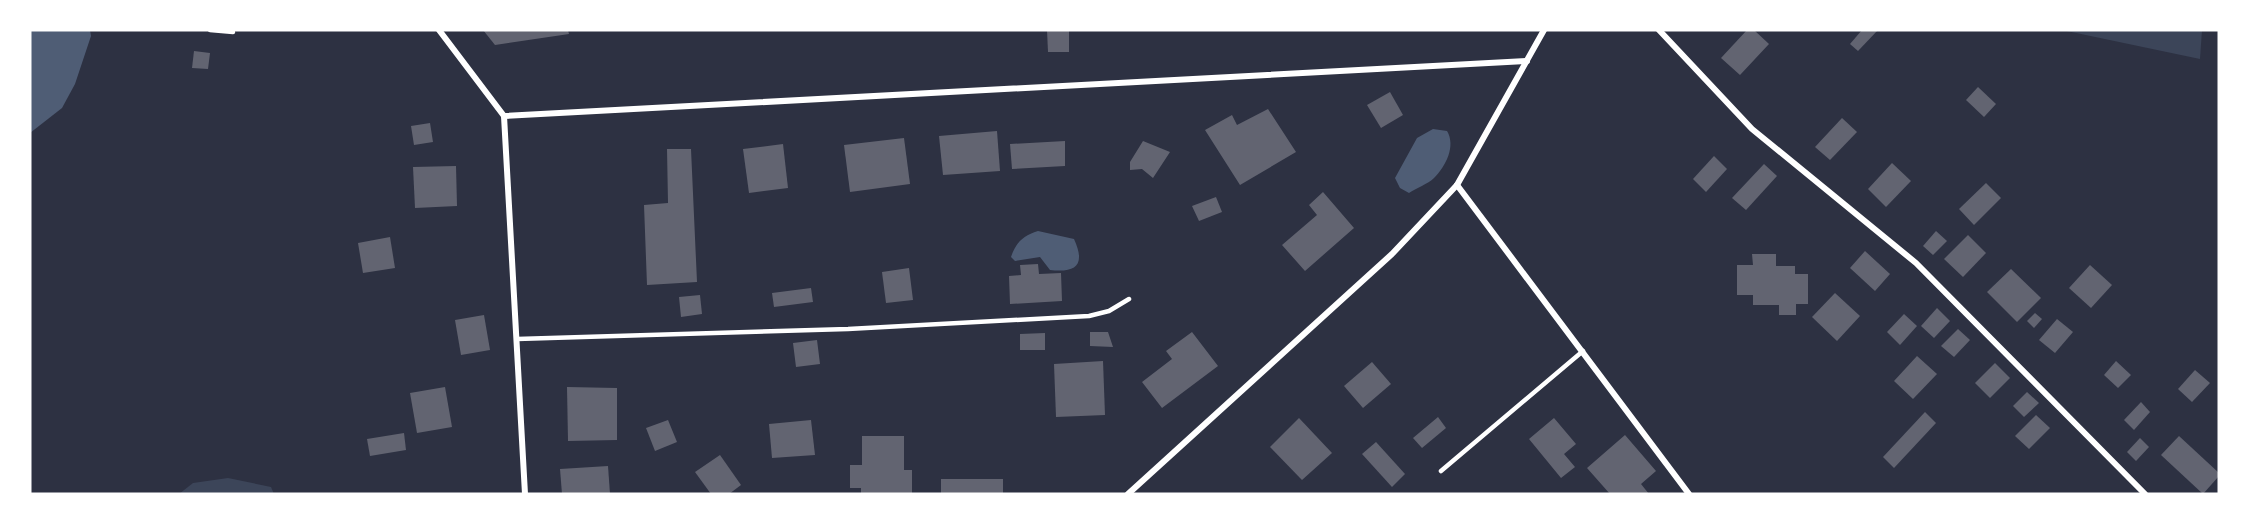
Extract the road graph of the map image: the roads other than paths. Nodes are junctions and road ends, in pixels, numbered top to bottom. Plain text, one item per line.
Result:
1 (210, 30) edge
2 (440, 30) edge
3 (1544, 30) edge
4 (1659, 30) edge
5 (233, 32) dead end
6 (1527, 61) junction
7 (504, 116) junction
8 (1457, 185) junction
9 (1129, 299) dead end
10 (517, 339) junction
11 (1583, 351) junction
12 (1441, 471) dead end
13 (525, 494) edge
14 (1128, 494) edge
15 (1689, 494) edge
16 (2145, 494) edge

1 - 5 lane
2 - 7 street
3 - 6 street
4 - 16 street
6 - 7 street
6 - 8 street
7 - 10 street
8 - 11 street
8 - 14 street
9 - 10 lane
10 - 13 street
11 - 12 lane
11 - 15 street

